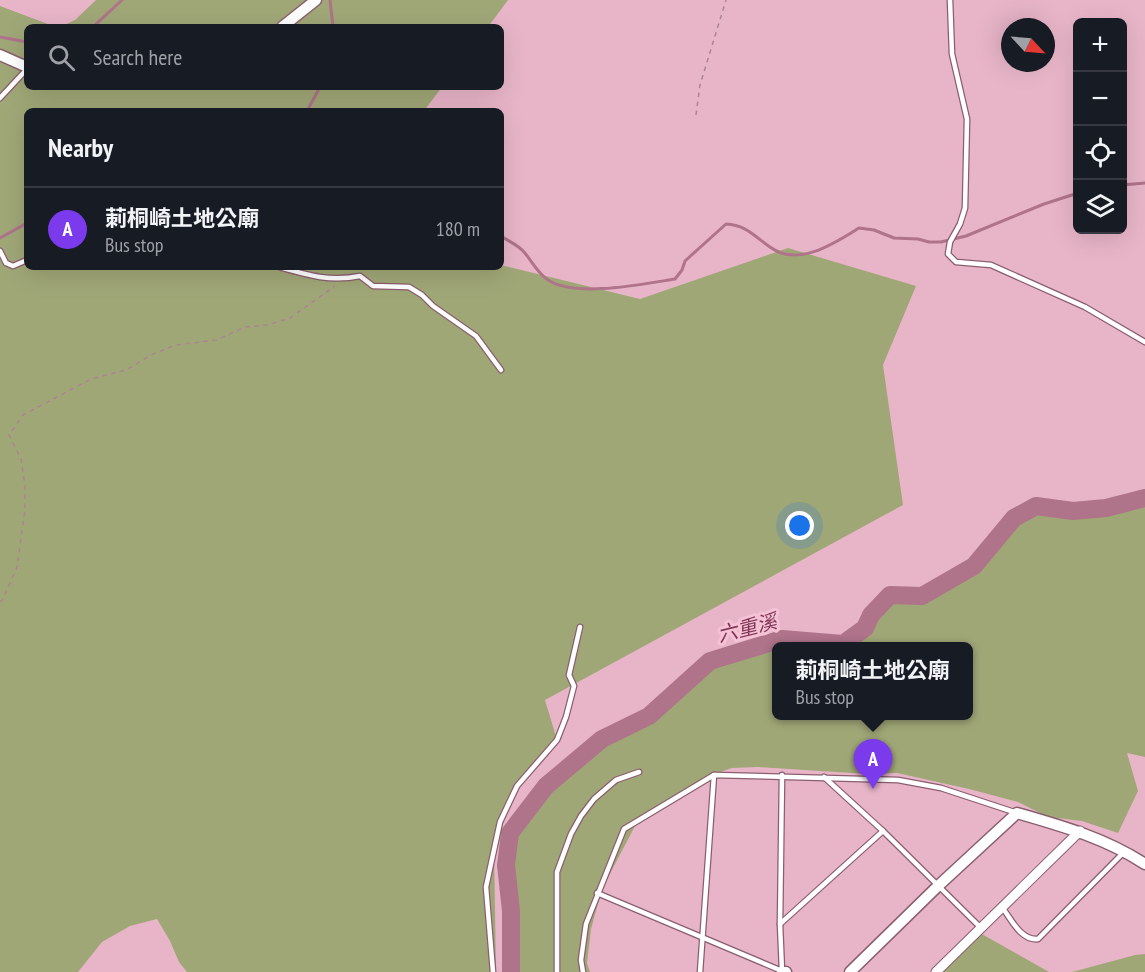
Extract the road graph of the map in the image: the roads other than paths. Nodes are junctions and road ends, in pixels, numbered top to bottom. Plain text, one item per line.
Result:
1 (316, 0) edge
2 (950, 0) edge
3 (286, 24) edge
4 (0, 55) edge
5 (24, 67) edge
6 (24, 71) edge
7 (0, 98) edge
8 (0, 251) edge
9 (24, 261) edge
10 (290, 270) edge
11 (1145, 342) edge
12 (501, 370) dead end
13 (580, 627) dead end
14 (639, 772) dead end
15 (714, 775) junction
16 (782, 775) junction
17 (824, 777) junction
18 (1017, 813) junction
19 (884, 831) junction
20 (1080, 831) junction
21 (1125, 851) junction
22 (1145, 864) edge
23 (938, 886) junction
24 (597, 893) junction
25 (1002, 907) junction
26 (780, 924) junction
27 (981, 928) junction
28 (702, 938) junction
29 (494, 972) edge
30 (557, 972) edge
31 (583, 972) edge
32 (700, 972) edge
33 (783, 972) edge
34 (850, 972) edge
35 (936, 972) edge

1 - 3 street
2 - 11 lane
4 - 5 street
6 - 7 lane
8 - 9 lane
10 - 12 lane
13 - 29 lane
14 - 30 lane
15 - 16 lane
15 - 24 lane
15 - 28 lane
16 - 17 lane
16 - 26 lane
17 - 18 lane
17 - 19 lane
18 - 20 street
18 - 23 street
19 - 23 lane
19 - 26 lane
20 - 21 street
20 - 25 street
21 - 22 street
21 - 25 lane
23 - 27 lane
23 - 34 street
24 - 28 lane
24 - 31 lane
25 - 27 street
26 - 33 lane
27 - 35 street
28 - 32 lane
28 - 33 lane

